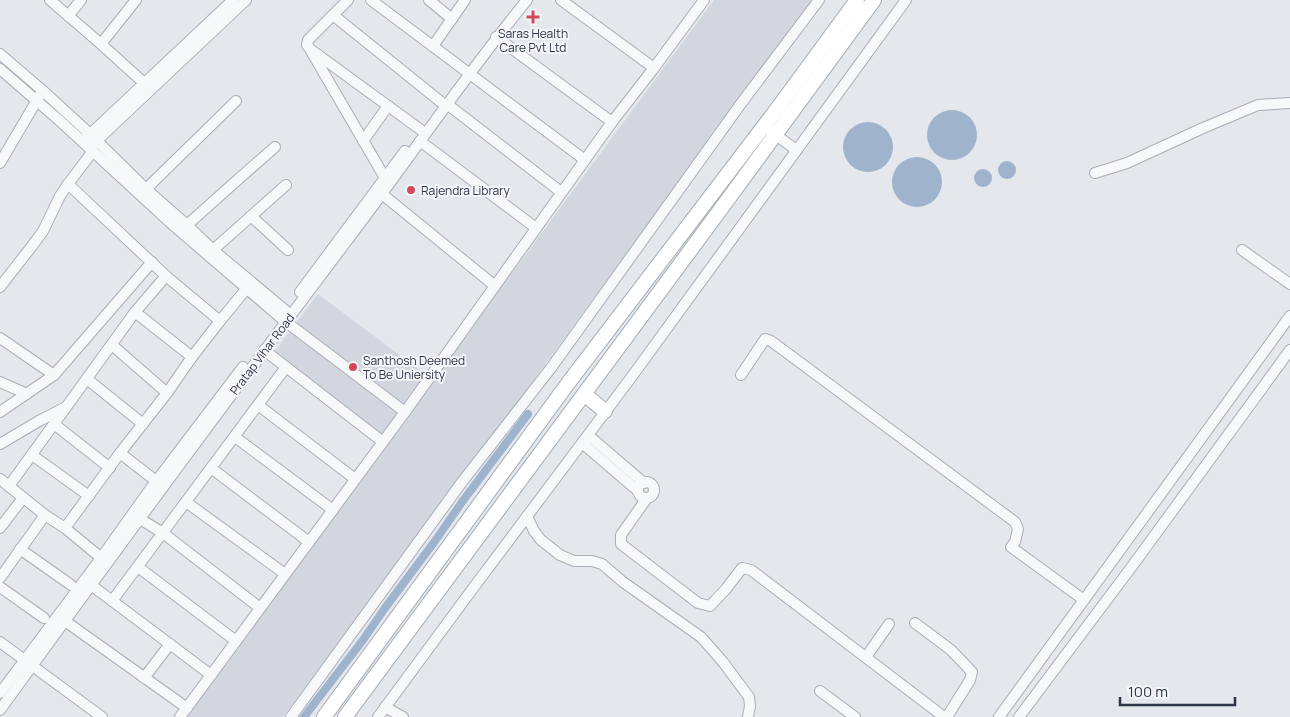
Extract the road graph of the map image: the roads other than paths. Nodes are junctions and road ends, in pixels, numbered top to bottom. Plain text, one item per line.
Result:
1 (50, 0) edge
2 (81, 0) edge
3 (136, 0) edge
4 (233, 0) edge
5 (246, 0) edge
6 (348, 0) edge
7 (371, 0) edge
8 (428, 0) edge
9 (465, 0) edge
10 (518, 0) edge
11 (527, 0) edge
12 (561, 0) edge
13 (704, 0) edge
14 (819, 0) edge
15 (857, 0) edge
16 (874, 0) edge
17 (906, 0) edge
18 (333, 15) junction
19 (68, 16) junction
20 (452, 19) junction
21 (209, 29) junction
22 (496, 37) junction
23 (101, 44) junction
24 (308, 46) junction
25 (433, 46) junction
26 (0, 54) edge
27 (654, 68) junction
28 (0, 69) edge
29 (467, 72) junction
30 (144, 83) junction
31 (42, 90) junction
32 (37, 101) junction
33 (236, 101) dead end
34 (444, 103) junction
35 (1290, 103) edge
36 (388, 106) junction
37 (612, 122) junction
38 (421, 130) junction
39 (770, 130) junction
40 (363, 140) junction
41 (420, 141) junction
42 (90, 143) junction
43 (275, 148) dead end
44 (796, 150) junction
45 (584, 160) junction
46 (0, 163) edge
47 (1095, 173) dead end
48 (384, 178) junction
49 (68, 184) junction
50 (286, 185) dead end
51 (146, 188) junction
52 (561, 192) junction
53 (382, 194) junction
54 (250, 216) junction
55 (187, 225) junction
56 (536, 228) junction
57 (340, 244) junction
58 (213, 250) junction
59 (288, 250) dead end
60 (1242, 250) dead end
61 (152, 262) junction
62 (166, 276) junction
63 (1290, 284) edge
64 (495, 286) junction
65 (0, 287) edge
66 (247, 288) junction
67 (135, 312) junction
68 (286, 316) junction
69 (1290, 316) edge
70 (220, 320) junction
71 (0, 338) edge
72 (112, 345) junction
73 (264, 350) junction
74 (1290, 350) edge
75 (192, 357) junction
76 (286, 367) junction
77 (54, 375) junction
78 (741, 375) dead end
79 (86, 379) junction
80 (0, 382) edge
81 (167, 393) junction
82 (27, 394) junction
83 (584, 394) junction
84 (258, 405) junction
85 (66, 407) junction
86 (605, 411) junction
87 (0, 412) edge
88 (405, 412) junction
89 (54, 424) junction
90 (142, 424) junction
91 (235, 437) junction
92 (585, 439) junction
93 (383, 442) junction
94 (0, 444) edge
95 (120, 453) junction
96 (32, 455) junction
97 (110, 468) junction
98 (211, 468) junction
99 (0, 479) edge
100 (355, 480) junction
101 (156, 481) junction
102 (9, 486) junction
103 (88, 496) junction
104 (23, 498) junction
105 (186, 502) junction
106 (332, 510) junction
107 (45, 515) junction
108 (527, 516) junction
109 (140, 519) junction
110 (0, 528) edge
111 (65, 528) junction
112 (163, 533) junction
113 (309, 542) junction
114 (20, 549) junction
115 (104, 560) junction
116 (138, 567) junction
117 (285, 574) junction
118 (0, 578) edge
119 (71, 585) dead end
120 (91, 585) junction
121 (0, 587) edge
122 (1084, 600) junction
123 (112, 601) junction
124 (260, 608) junction
125 (44, 618) dead end
126 (65, 621) junction
127 (915, 623) dead end
128 (889, 624) dead end
129 (236, 641) junction
130 (0, 642) edge
131 (170, 644) junction
132 (866, 658) junction
133 (28, 663) junction
134 (211, 674) junction
135 (144, 678) junction
136 (820, 691) dead end
137 (0, 693) edge
138 (385, 707) junction
139 (187, 708) junction
140 (0, 711) edge
141 (950, 716) edge
142 (7, 717) edge
143 (102, 717) edge
144 (180, 717) edge
145 (291, 717) edge
146 (324, 717) edge
147 (345, 717) edge
148 (378, 717) edge
149 (403, 717) edge
150 (748, 717) edge
151 (855, 717) edge
152 (999, 717) edge
153 (1019, 717) edge

1 - 19 street
2 - 19 street
3 - 23 street
4 - 21 street
5 - 21 street
6 - 18 street
7 - 25 street
8 - 20 street
9 - 20 street
10 - 29 street, Pratap Vihar Road
11 - 22 street, Pratap Vihar Road
12 - 27 street
13 - 27 street
14 - 145 street
15 - 39 main road
16 - 39 main road
17 - 44 street
18 - 24 street
18 - 34 street
19 - 23 street
20 - 25 street
21 - 30 street
21 - 42 street
22 - 29 street, Pratap Vihar Road
22 - 37 street
23 - 30 street
24 - 36 street
24 - 40 street
25 - 29 street
26 - 31 street
27 - 37 street
28 - 32 street
29 - 34 street, Pratap Vihar Road
29 - 45 street
30 - 42 street
31 - 32 street
31 - 42 street
32 - 42 street
32 - 46 street
33 - 51 street
34 - 38 street, Pratap Vihar Road
34 - 41 street, Pratap Vihar Road
34 - 52 street
35 - 47 street
36 - 38 street
36 - 40 street
37 - 45 street
38 - 48 street, Pratap Vihar Road
39 - 44 street
39 - 83 main road
39 - 146 main road
40 - 48 street
41 - 53 street, Pratap Vihar Road
41 - 56 street
42 - 49 street
42 - 51 street
42 - 66 street
43 - 55 street
44 - 86 street
45 - 52 street
48 - 57 street, Pratap Vihar Road
49 - 61 street
49 - 65 street
50 - 54 street
51 - 55 street
52 - 56 street
53 - 57 street, Pratap Vihar Road
53 - 64 street
54 - 58 street
54 - 59 street
55 - 58 street
56 - 64 street
57 - 68 street, Pratap Vihar Road
58 - 68 street
60 - 63 street
61 - 62 street
61 - 77 street
62 - 67 street
62 - 70 street
64 - 88 street
66 - 68 street
66 - 70 street
67 - 72 street
67 - 75 street
68 - 73 street, Pratap Vihar Road
68 - 88 street
68 - 101 street, Pratap Vihar Road
69 - 122 street
70 - 75 street
71 - 77 street
72 - 79 street
72 - 81 street
73 - 76 street
73 - 109 street, Pratap Vihar Road
74 - 153 street
75 - 81 street
76 - 84 street
76 - 93 street
77 - 82 street
78 - 122 street
79 - 85 street
79 - 90 street
80 - 82 street
81 - 90 street
82 - 87 street
83 - 86 main road
83 - 147 main road
84 - 91 street
84 - 100 street
85 - 89 street
85 - 94 street
86 - 92 street
88 - 93 street
89 - 96 street
89 - 97 street
90 - 95 street
91 - 98 street
91 - 106 street
92 - 108 street
92 - 132 street
93 - 100 street
95 - 97 street
95 - 101 street
96 - 102 street
96 - 103 street
97 - 103 street
98 - 105 street
98 - 113 street
99 - 102 street
100 - 106 street
101 - 115 street, Pratap Vihar Road
102 - 104 street
103 - 111 street
104 - 107 street
104 - 110 street
105 - 112 street
105 - 117 street
106 - 113 street
107 - 111 street
107 - 114 street
108 - 138 street
108 - 150 street
109 - 112 street
109 - 115 street, Pratap Vihar Road
111 - 115 street
112 - 116 street
112 - 124 street
113 - 117 street
114 - 118 street
114 - 119 street
115 - 120 street, Pratap Vihar Road
115 - 133 street, Pratap Vihar Road
116 - 123 street
116 - 129 street
117 - 124 street
120 - 123 street
120 - 126 street, Pratap Vihar Road
121 - 125 street
122 - 152 street
123 - 131 street
124 - 129 street
126 - 133 street, Pratap Vihar Road
126 - 135 street
127 - 141 street
128 - 132 street
129 - 134 street
130 - 133 street
131 - 134 street
131 - 135 street
132 - 141 street
133 - 137 street, Pratap Vihar Road
133 - 140 street, Pratap Vihar Road
133 - 143 street
134 - 139 street
135 - 139 street
136 - 151 street
138 - 148 street
138 - 149 street
139 - 144 street
140 - 142 street

